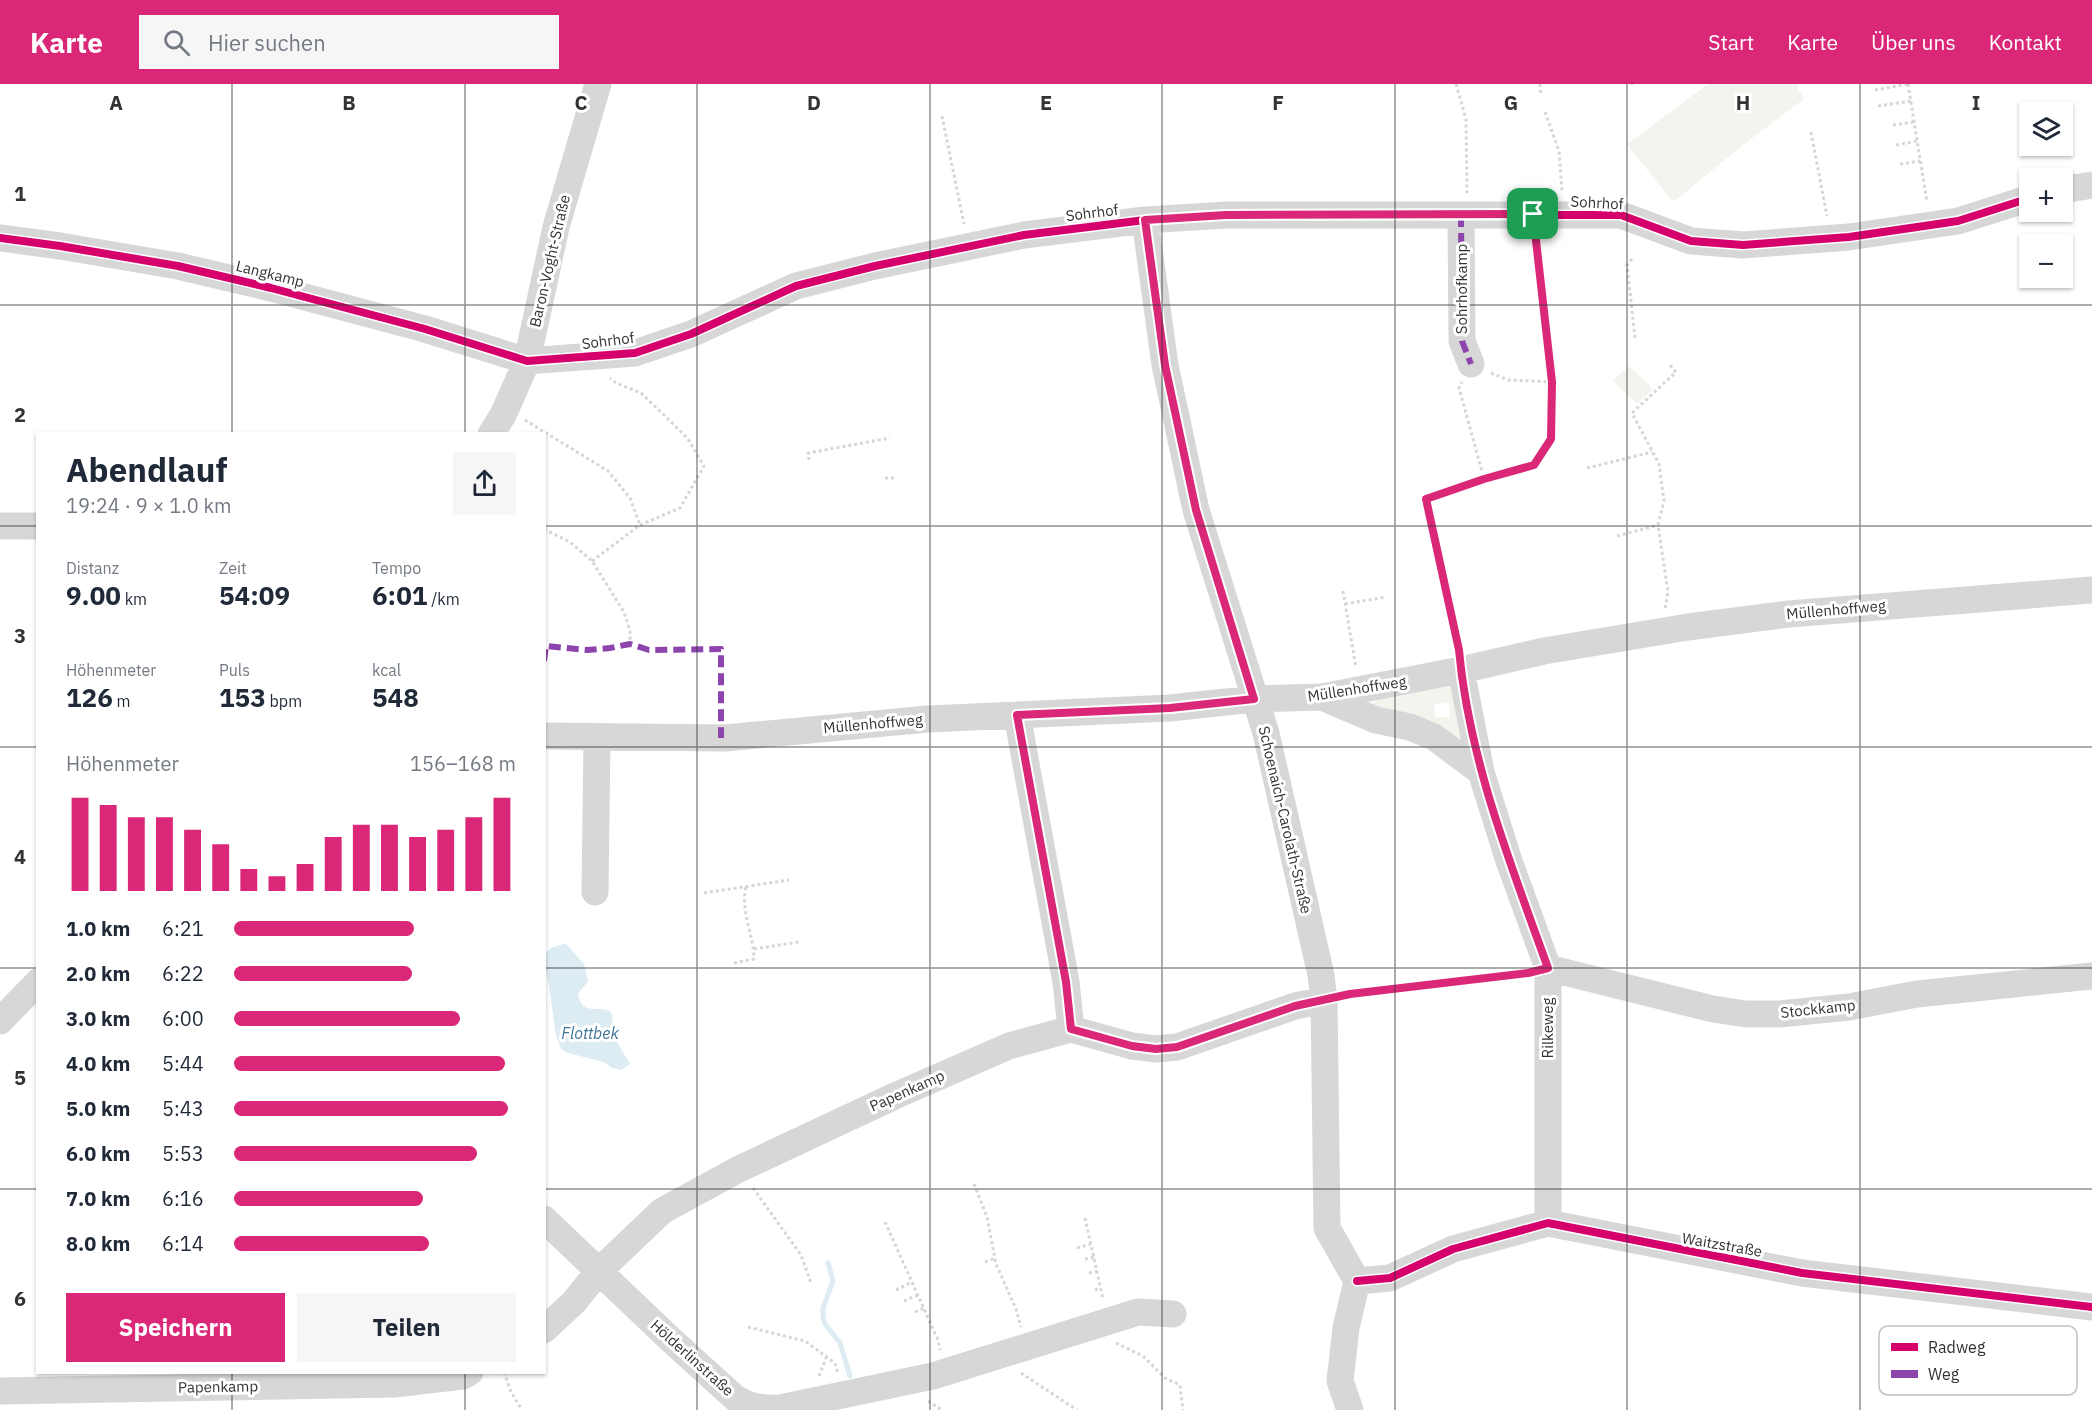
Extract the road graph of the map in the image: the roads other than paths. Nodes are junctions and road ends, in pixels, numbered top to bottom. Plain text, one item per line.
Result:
1 (598, 84) edge
2 (2092, 185) edge
3 (2073, 188) edge
4 (2019, 201) edge
5 (1461, 215) junction
6 (1145, 220) junction
7 (0, 238) edge
8 (527, 361) junction
9 (1470, 364) road end
10 (491, 432) edge
11 (0, 526) edge
12 (36, 526) edge
13 (2092, 590) edge
14 (1461, 670) junction
15 (1322, 697) junction
16 (1254, 699) junction
17 (1017, 715) junction
18 (546, 736) edge
19 (597, 738) junction
20 (1481, 772) junction
21 (595, 892) dead end
22 (1548, 968) junction
23 (2092, 976) edge
24 (36, 984) edge
25 (1324, 1000) junction
26 (0, 1021) edge
27 (1071, 1029) junction
28 (546, 1221) edge
29 (1548, 1223) junction
30 (599, 1271) junction
31 (1357, 1281) junction
32 (2092, 1307) edge
33 (1173, 1314) dead end
34 (546, 1328) edge
35 (466, 1374) edge
36 (0, 1391) edge
37 (1350, 1410) edge

1 - 8 street, Baron-Voght-Straße
2 - 3 street
4 - 5 street, Sohrhof
5 - 6 street, Sohrhof
5 - 9 street, Sohrhofkamp
6 - 8 street, Sohrhof
6 - 16 street, Schoenaich-Carolath-Straße
7 - 8 street, Langkamp
8 - 10 street, Baron-Voght-Straße
11 - 12 street
13 - 14 street, Müllenhoffweg
14 - 15 street, Müllenhoffweg
14 - 20 street, Rilkeweg
15 - 16 street, Müllenhoffweg
15 - 20 street
16 - 17 street, Müllenhoffweg
16 - 25 street, Schoenaich-Carolath-Straße
17 - 19 street, Müllenhoffweg
17 - 27 street
18 - 19 street, Müllenhoffweg
19 - 21 street
20 - 22 street, Rilkeweg
22 - 23 street, Stockkamp
22 - 29 street, Rilkeweg
24 - 26 street
25 - 27 street
25 - 31 street, Schoenaich-Carolath-Straße
27 - 30 street, Papenkamp
28 - 30 street, Hölderlinstraße
29 - 31 street, Waitzstraße
29 - 32 street, Waitzstraße
30 - 33 street, Hölderlinstraße
30 - 34 street, Papenkamp
31 - 37 street
35 - 36 street, Papenkamp

